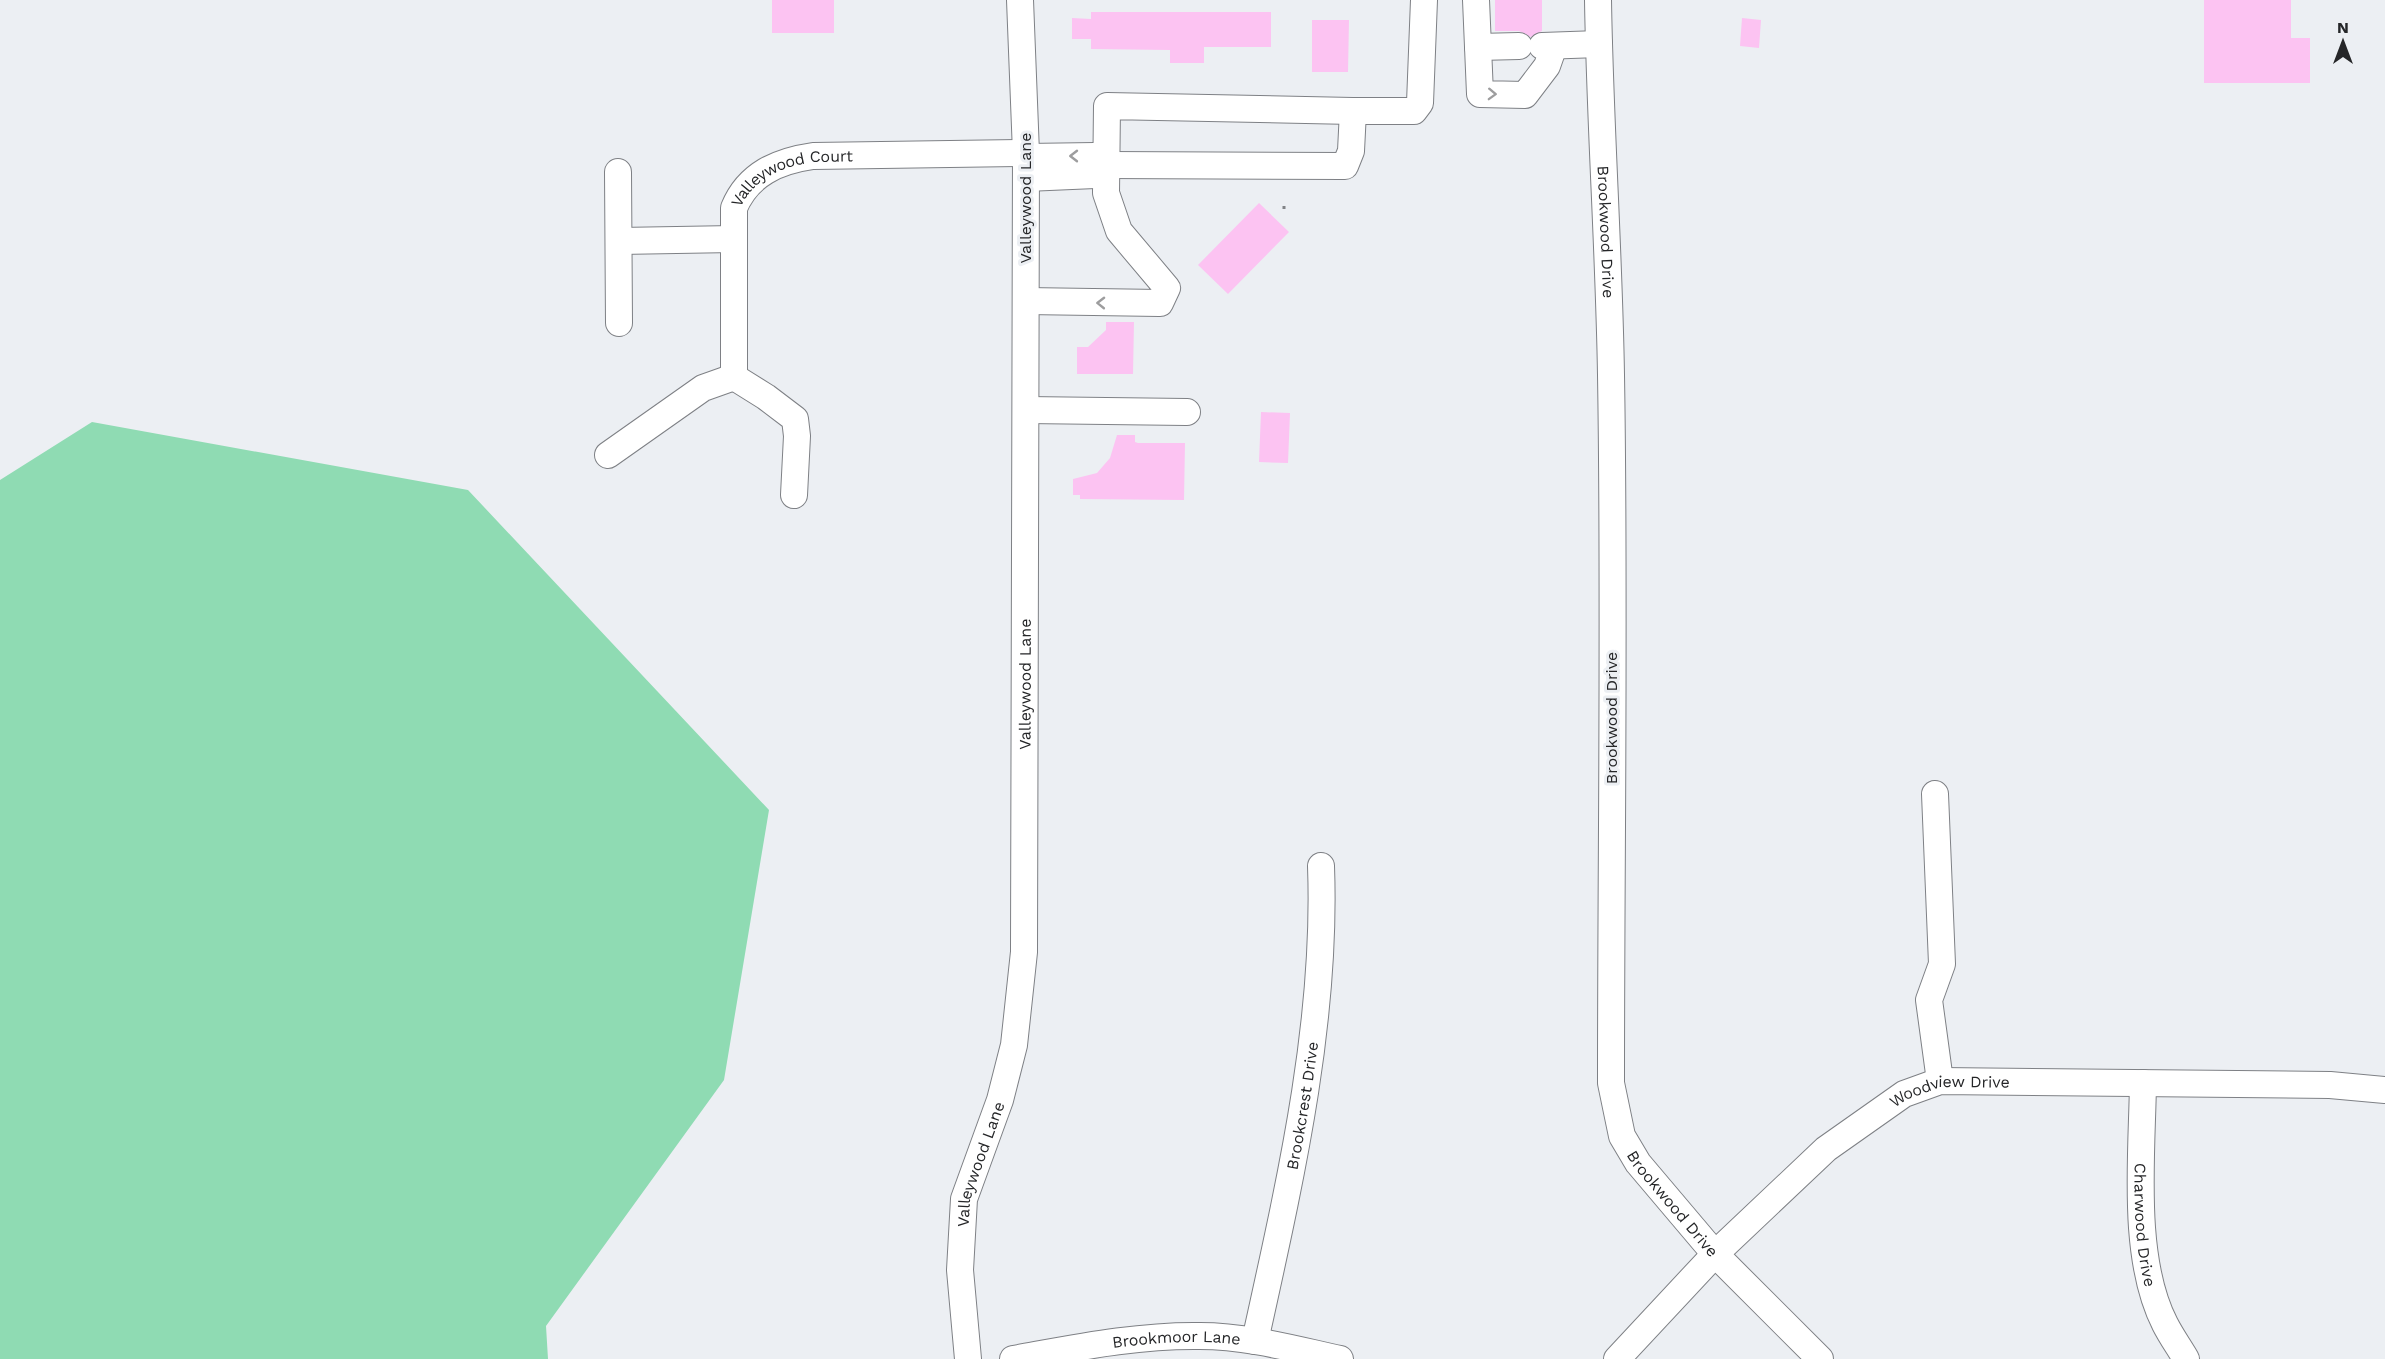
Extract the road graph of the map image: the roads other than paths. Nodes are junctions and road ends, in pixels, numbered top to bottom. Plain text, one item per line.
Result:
1 (1020, 0) edge
2 (1424, 0) edge
3 (1476, 0) edge
4 (1598, 0) edge
5 (1599, 44) junction
6 (1538, 46) junction
7 (1478, 47) junction
8 (1353, 111) junction
9 (1026, 162) junction
10 (1107, 165) junction
11 (618, 172) dead end
12 (734, 239) junction
13 (619, 241) junction
14 (1026, 301) junction
15 (619, 323) dead end
16 (734, 377) junction
17 (1026, 410) junction
18 (1187, 412) dead end
19 (608, 455) dead end
20 (794, 495) dead end
21 (1935, 794) dead end
22 (1321, 866) dead end
23 (1940, 1081) junction
24 (2143, 1083) junction
25 (2385, 1090) edge
26 (1715, 1254) junction
27 (1255, 1341) junction
28 (968, 1359) edge
29 (1013, 1359) edge
30 (1340, 1359) edge
31 (1617, 1359) edge
32 (1820, 1359) edge
33 (2186, 1359) edge

1 - 9 street, Valleywood Lane
2 - 8 street
3 - 7 street
4 - 5 street, Brookwood Drive
5 - 6 street
5 - 26 street, Brookwood Drive
6 - 7 street
7 -> 6 street
8 - 10 street, Valleywood Court
8 - 10 street
9 - 10 street, Valleywood Court
9 - 12 street, Valleywood Court
9 - 14 street, Valleywood Lane
10 -> 14 street
11 - 13 street
12 - 13 street
12 - 16 street, Valleywood Court
13 - 15 street
14 - 17 street, Valleywood Lane
16 - 19 street
16 - 20 street
17 - 18 street
17 - 28 street, Valleywood Lane
21 - 23 street
22 - 27 street, Brookcrest Drive
23 - 24 street, Woodview Drive
23 - 26 street, Woodview Drive
24 - 25 street, Woodview Drive
24 - 33 street, Charwood Drive
26 - 31 street, Woodview Drive
26 - 32 street, Brookwood Drive
27 - 29 street, Brookmoor Lane
27 - 30 street, Brookmoor Lane

